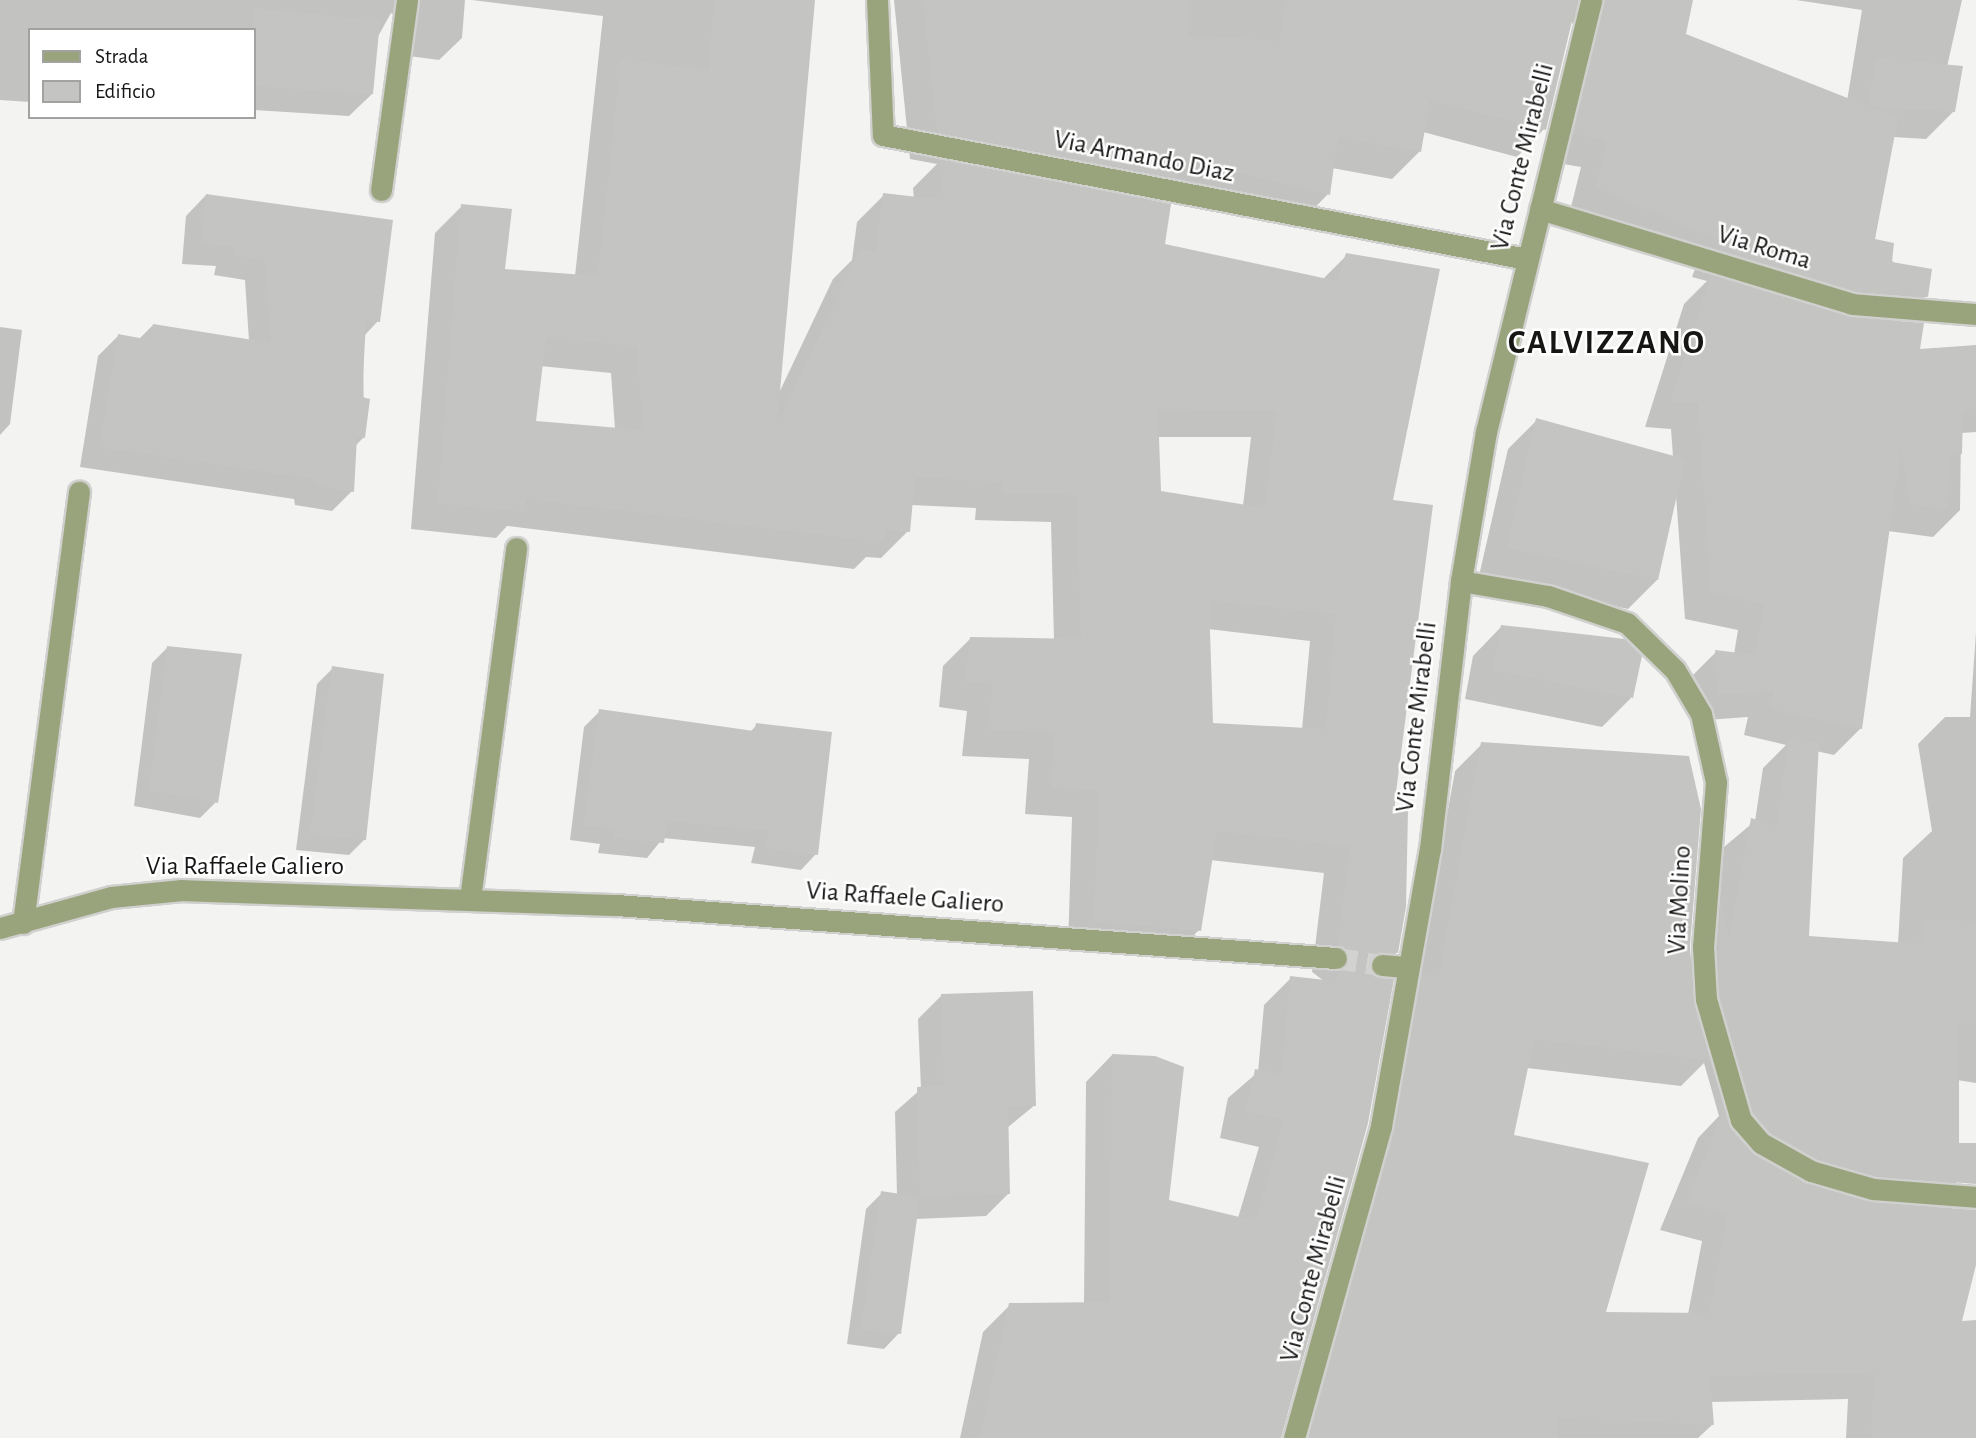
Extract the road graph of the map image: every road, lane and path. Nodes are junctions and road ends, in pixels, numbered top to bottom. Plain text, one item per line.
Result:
1 (407, 0) edge
2 (877, 0) edge
3 (1591, 0) edge
4 (381, 190) dead end
5 (1540, 209) junction
6 (1527, 258) junction
7 (1976, 314) edge
8 (79, 492) dead end
9 (516, 548) dead end
10 (1461, 580) junction
11 (470, 898) junction
12 (23, 923) junction
13 (0, 928) edge
14 (1336, 958) tunnel mouth
15 (1382, 965) tunnel mouth
16 (1405, 967) junction
17 (1976, 1197) edge
18 (1294, 1438) edge

1 - 4 street
2 - 6 street, Via Armando Diaz
3 - 5 street, Via Conte Mirabelli
5 - 6 street, Via Conte Mirabelli
5 - 7 street, Via Roma
6 - 10 street, Via Conte Mirabelli
8 - 12 street
9 - 11 street
10 - 16 street, Via Conte Mirabelli
10 - 17 street, Via Molino
11 - 12 street, Via Raffaele Galiero
11 - 14 street, Via Raffaele Galiero
12 - 13 street, Via Raffaele Galiero
15 - 16 street
16 - 18 street, Via Conte Mirabelli

